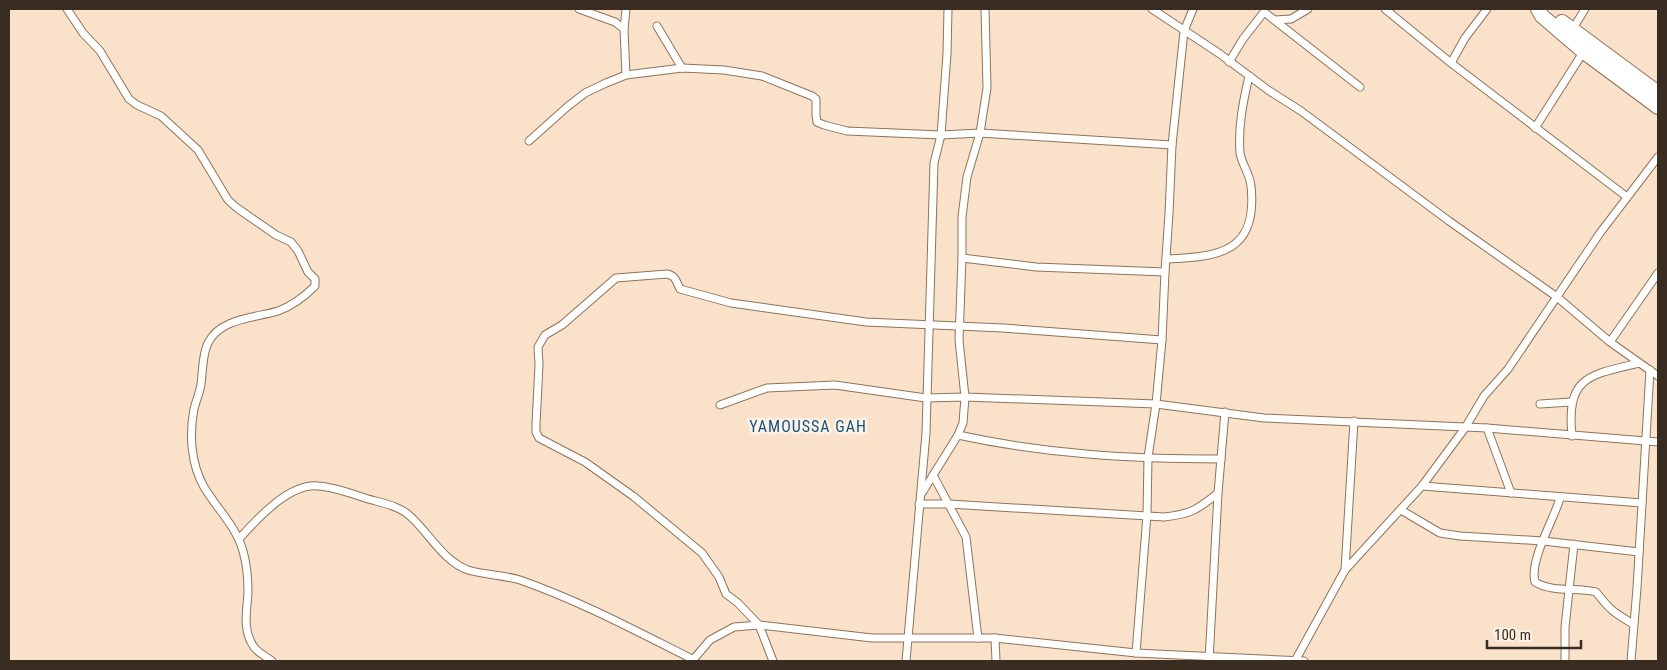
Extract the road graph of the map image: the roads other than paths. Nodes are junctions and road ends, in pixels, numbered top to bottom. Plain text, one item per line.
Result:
1 (67, 9) edge
2 (579, 9) edge
3 (626, 9) edge
4 (948, 9) edge
5 (985, 9) edge
6 (1152, 9) edge
7 (1193, 9) edge
8 (1308, 9) edge
9 (1385, 9) edge
10 (1487, 9) edge
11 (1538, 9) edge
12 (1585, 9) edge
13 (1265, 10) edge
14 (1275, 20) junction
15 (658, 26) dead end
16 (624, 29) junction
17 (1572, 30) junction
18 (1184, 31) junction
19 (1587, 48) junction
20 (1229, 62) junction
21 (1451, 63) junction
22 (682, 68) junction
23 (626, 75) junction
24 (1248, 76) junction
25 (1360, 87) dead end
26 (1658, 93) edge
27 (1658, 107) edge
28 (1535, 128) junction
29 (980, 133) junction
30 (941, 136) junction
31 (529, 141) dead end
32 (1172, 145) junction
33 (1658, 157) edge
34 (1627, 197) junction
35 (962, 258) junction
36 (1166, 259) junction
37 (1165, 272) junction
38 (1658, 274) edge
39 (1557, 298) junction
40 (929, 325) junction
41 (960, 326) junction
42 (1162, 340) junction
43 (1610, 342) junction
44 (1639, 362) junction
45 (1650, 370) junction
46 (1658, 375) edge
47 (965, 397) junction
48 (926, 398) junction
49 (1571, 402) junction
50 (1156, 404) junction
51 (1540, 404) dead end
52 (720, 406) dead end
53 (1225, 412) junction
54 (1354, 422) junction
55 (1465, 428) junction
56 (1487, 428) junction
57 (958, 435) junction
58 (1572, 436) junction
59 (1645, 441) junction
60 (1658, 442) edge
61 (1148, 457) junction
62 (1221, 459) junction
63 (933, 475) junction
64 (1422, 486) junction
65 (1218, 493) junction
66 (1511, 493) junction
67 (920, 496) junction
68 (1560, 498) junction
69 (1642, 503) junction
70 (919, 504) junction
71 (949, 504) junction
72 (1401, 510) junction
73 (1147, 515) junction
74 (239, 539) junction
75 (1543, 540) junction
76 (1574, 544) junction
77 (1639, 552) junction
78 (1345, 570) junction
79 (1569, 590) junction
80 (1633, 624) junction
81 (759, 625) junction
82 (907, 638) junction
83 (978, 638) junction
84 (995, 638) junction
85 (1136, 652) junction
86 (1209, 659) edge
87 (692, 660) edge
88 (272, 661) edge
89 (773, 661) edge
90 (906, 661) edge
91 (996, 661) edge
92 (1295, 661) edge
93 (1304, 661) edge
94 (1565, 661) edge
95 (1631, 661) edge

1 - 74 street
2 - 16 street
3 - 16 street
4 - 30 street
5 - 29 street
6 - 18 street
7 - 18 street
8 - 14 street
9 - 21 street
10 - 21 street
11 - 17 highway
11 - 19 highway
12 - 17 street
13 - 14 street
13 - 20 street
14 - 25 street
15 - 22 street
16 - 23 street
17 - 19 highway
18 - 20 street
18 - 32 street
19 - 26 highway
19 - 27 highway
19 - 28 street
20 - 24 street
21 - 28 street
22 - 23 street
22 - 30 street
23 - 31 street
24 - 36 street
24 - 39 street
28 - 34 street
29 - 30 street
29 - 32 street
29 - 35 street
30 - 40 street
32 - 36 street
33 - 34 street
34 - 39 street
35 - 37 street
35 - 41 street
36 - 37 street
37 - 42 street
38 - 43 street
39 - 43 street
39 - 55 street
40 - 41 street
40 - 48 street
40 - 81 street
41 - 42 street
41 - 47 street
42 - 50 street
43 - 44 street
44 - 45 street
44 - 49 street
45 - 46 street
45 - 59 street
47 - 48 street
47 - 50 street
47 - 57 street
48 - 52 street
48 - 67 street
49 - 51 street
49 - 58 street
50 - 53 street
50 - 61 street
53 - 54 street
53 - 62 street
54 - 55 street
54 - 78 street
55 - 56 street
55 - 64 street
56 - 58 street
56 - 66 street
57 - 61 street
57 - 63 street
58 - 59 street
59 - 60 street
59 - 69 street
61 - 62 street
61 - 73 street
62 - 65 street
63 - 67 street
63 - 71 street
64 - 66 street
64 - 72 street
65 - 73 street
65 - 86 street
66 - 68 street
67 - 70 street
68 - 69 street
68 - 75 street
69 - 77 street
70 - 71 street
70 - 82 street
71 - 73 street
71 - 83 street
72 - 75 street
72 - 78 street
73 - 85 street
74 - 87 street
74 - 88 street
75 - 76 street
75 - 79 street
76 - 77 street
76 - 79 street
77 - 80 street
78 - 92 street
79 - 80 street
79 - 94 street
80 - 95 street
81 - 82 street
81 - 87 street
81 - 89 street
82 - 83 street
82 - 90 street
83 - 84 street
84 - 85 street
84 - 91 street
85 - 86 street
86 - 92 street
92 - 93 street

